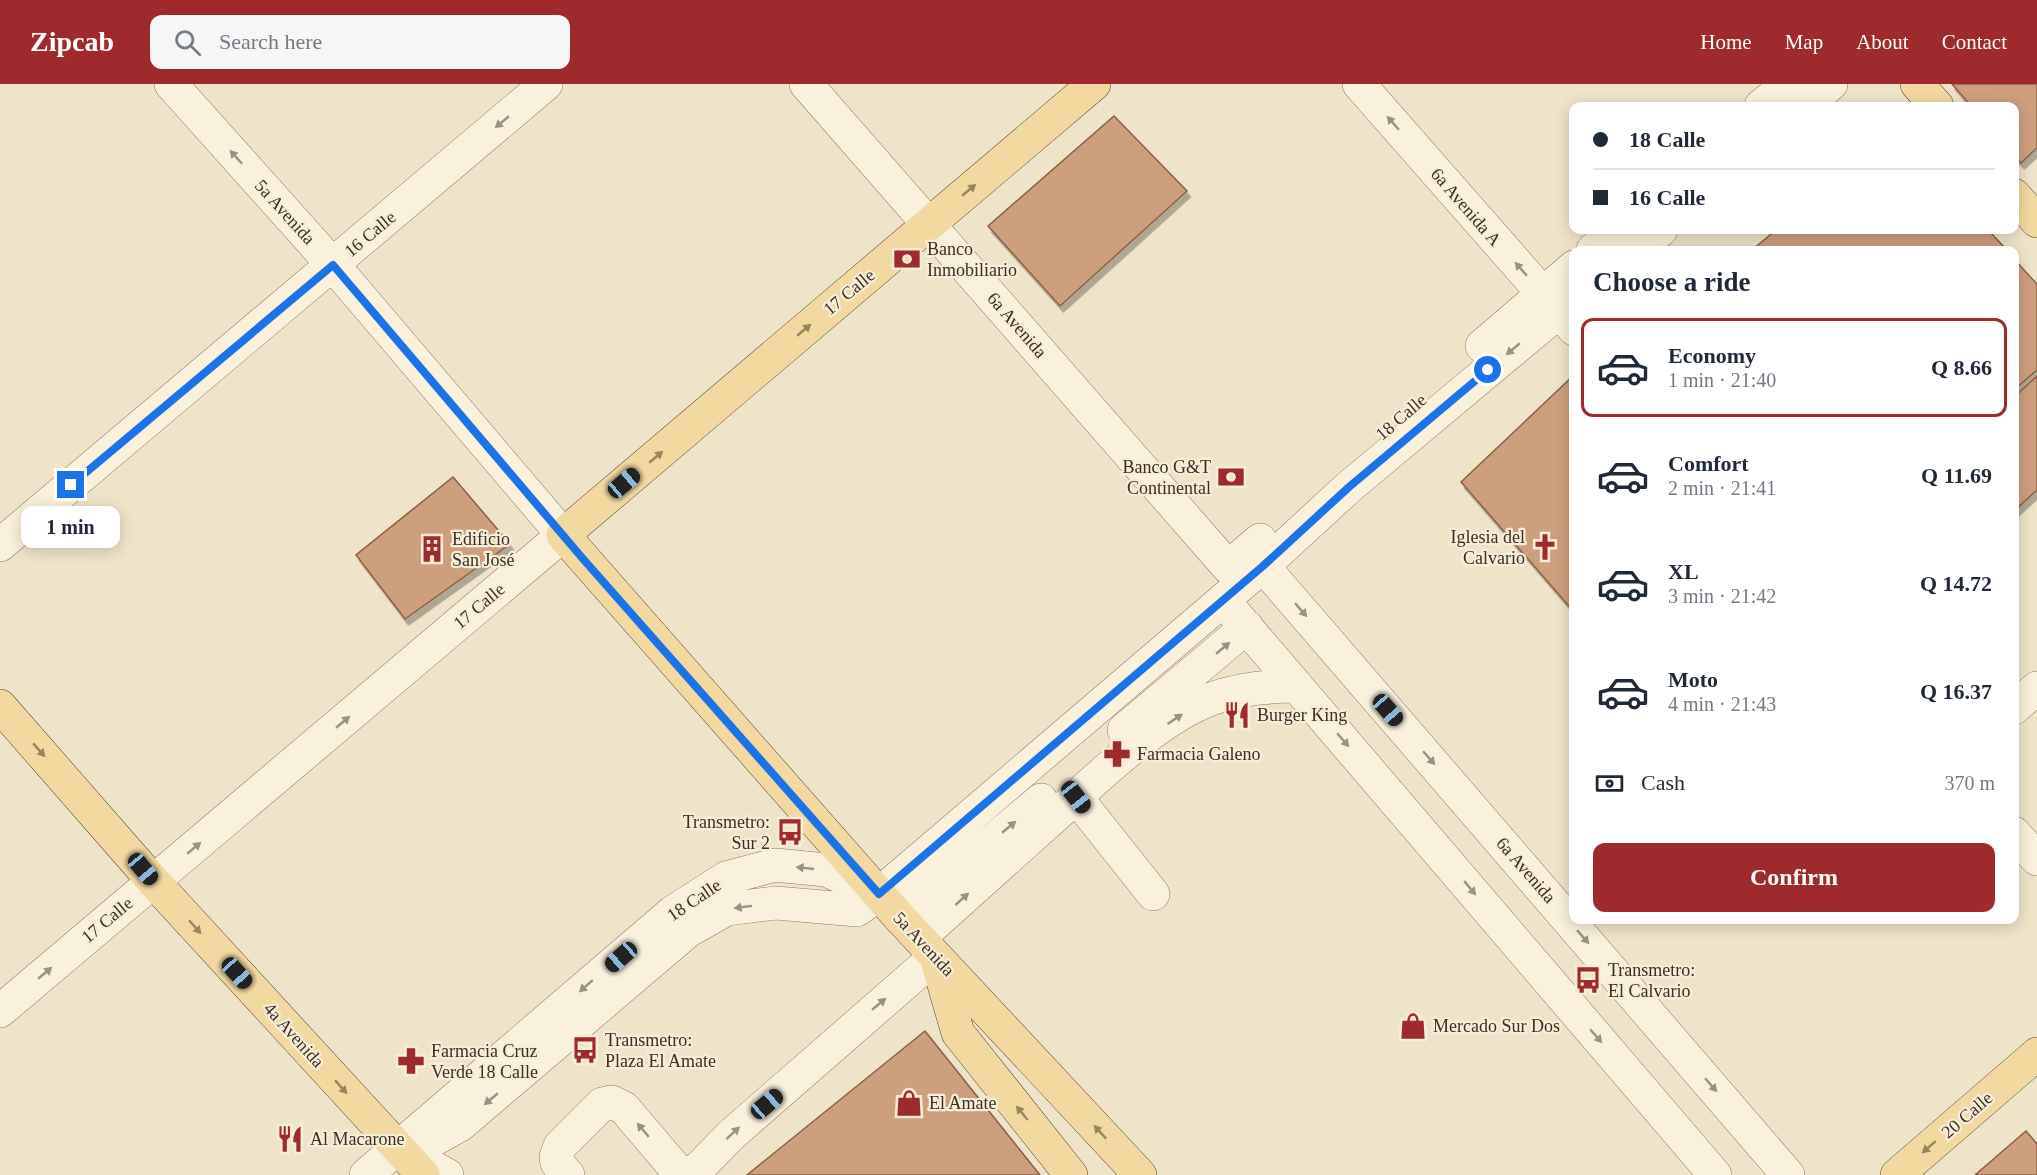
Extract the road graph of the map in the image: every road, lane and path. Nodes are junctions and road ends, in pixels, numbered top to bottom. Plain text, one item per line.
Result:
1 (171, 84) edge
2 (546, 84) edge
3 (806, 84) edge
4 (1094, 84) edge
5 (1359, 84) edge
6 (1788, 84) edge
7 (1831, 84) edge
8 (1917, 84) edge
9 (1766, 102) edge
10 (1809, 102) edge
11 (1933, 102) edge
12 (2019, 201) edge
13 (2037, 221) edge
14 (929, 224) junction
15 (1612, 234) edge
16 (1656, 234) edge
17 (1598, 246) edge
18 (1640, 246) edge
19 (333, 265) junction
20 (1569, 284) edge
21 (1562, 308) edge
22 (563, 535) junction
23 (0, 545) edge
24 (1263, 566) junction
25 (1228, 567) joint
26 (1223, 600) junction
27 (1247, 627) junction
28 (1297, 686) junction
29 (2037, 688) edge
30 (2019, 704) edge
31 (0, 706) edge
32 (1076, 797) junction
33 (2019, 839) edge
34 (2037, 859) edge
35 (153, 881) junction
36 (1153, 894) dead end
37 (1569, 921) edge
38 (1572, 924) edge
39 (908, 927) junction
40 (0, 1011) edge
41 (2037, 1054) edge
42 (397, 1148) junction
43 (366, 1175) edge
44 (423, 1175) edge
45 (447, 1175) edge
46 (568, 1175) edge
47 (681, 1175) edge
48 (692, 1175) edge
49 (1071, 1175) edge
50 (1140, 1175) edge
51 (1715, 1175) edge
52 (1788, 1175) edge
53 (1897, 1175) edge

19 -> 1 street, 5a Avenida
2 -> 19 street, 16 Calle
3 - 14 street, 6a Avenida
14 -> 4 main road, 17 Calle
21 -> 5 street, 6a Avenida A
6 - 9 street
7 - 10 street
8 - 11 main road
12 - 13 main road
22 -> 14 main road, 17 Calle
14 - 25 street, 6a Avenida
15 - 17 street
16 - 18 street
19 - 22 street, 5a Avenida
19 - 23 street, 16 Calle
20 - 21 street, 18 Calle
21 -> 24 street, 18 Calle
21 - 25 street, 18 Calle
35 -> 22 street, 17 Calle
22 - 39 main road, 5a Avenida
24 - 26 street, 18 Calle
24 -> 37 street, 6a Avenida
26 - 27 street
26 - 39 street, 18 Calle
27 - 28 street
39 -> 27 street
32 -> 28 street
28 -> 51 street
29 - 30 street
31 -> 35 main road, 4a Avenida
32 - 36 street
39 -> 32 street
33 - 34 street
40 -> 35 street, 17 Calle
35 -> 42 main road, 4a Avenida
38 -> 52 street, 6a Avenida
39 -> 42 street, 18 Calle
48 -> 39 street
49 -> 39 main road
50 -> 39 main road, 5a Avenida
41 -> 53 main road, 20 Calle
42 - 43 street, 18 Calle
42 - 44 main road, 4a Avenida
42 - 45 street
47 -> 46 street

